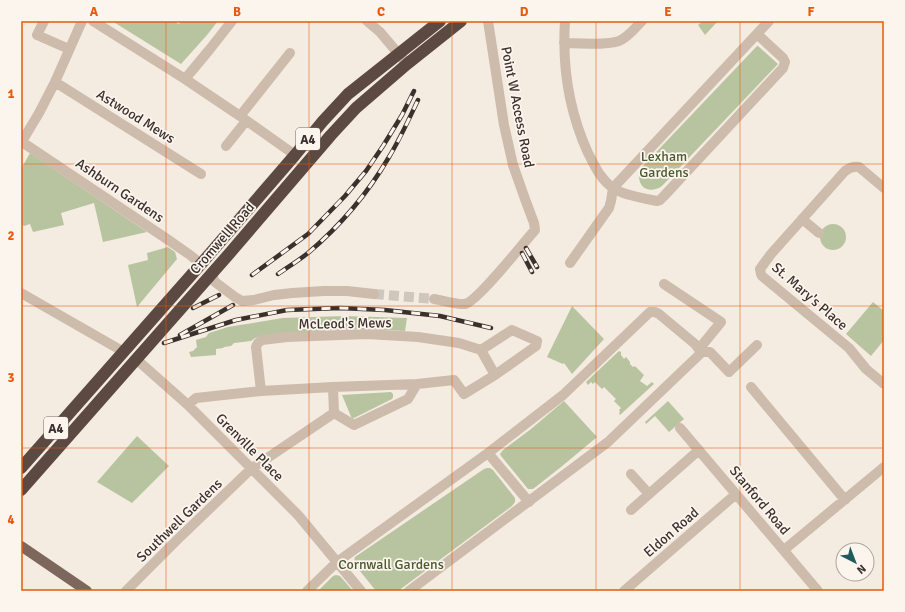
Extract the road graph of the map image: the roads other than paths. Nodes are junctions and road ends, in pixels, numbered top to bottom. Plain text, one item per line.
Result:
1 (44, 21) edge
2 (82, 21) edge
3 (93, 21) edge
4 (232, 21) edge
5 (367, 21) edge
6 (440, 21) edge
7 (462, 21) edge
8 (565, 21) edge
9 (642, 21) edge
10 (770, 21) edge
11 (489, 24) edge
12 (757, 34) junction
13 (564, 43) junction
14 (69, 49) junction
15 (290, 53) dead end
16 (399, 53) junction
17 (407, 64) junction
18 (185, 79) junction
19 (55, 82) junction
20 (243, 118) junction
21 (21, 142) edge
22 (226, 146) dead end
23 (295, 155) junction
24 (201, 174) dead end
25 (613, 188) junction
26 (884, 188) edge
27 (802, 219) junction
28 (819, 233) dead end
29 (570, 263) dead end
30 (201, 264) junction
31 (211, 273) junction
32 (664, 284) dead end
33 (21, 293) edge
34 (374, 294) tunnel mouth
35 (434, 299) tunnel mouth
36 (757, 345) dead end
37 (481, 350) junction
38 (700, 350) junction
39 (124, 352) junction
40 (136, 359) junction
41 (495, 375) junction
42 (417, 384) junction
43 (884, 384) edge
44 (333, 387) junction
45 (751, 387) dead end
46 (261, 391) junction
47 (188, 405) junction
48 (334, 413) junction
49 (680, 428) dead end
50 (699, 450) junction
51 (488, 453) junction
52 (884, 467) edge
53 (21, 468) edge
54 (251, 469) junction
55 (631, 474) dead end
56 (21, 490) edge
57 (649, 494) junction
58 (736, 494) junction
59 (845, 500) junction
60 (529, 502) junction
61 (631, 510) dead end
62 (21, 546) edge
63 (784, 550) junction
64 (337, 562) junction
65 (814, 590) edge
66 (87, 591) edge
67 (126, 591) edge
68 (307, 591) edge
69 (361, 591) edge
70 (409, 591) edge
71 (624, 591) edge

1 - 14 street
2 - 14 street
3 - 18 street
4 - 18 street
5 - 16 street
6 - 16 highway, Cromwell Road / A4
7 - 17 highway, Cromwell Road / A4
8 - 13 street
9 - 13 street
10 - 12 street
11 - 35 street, Point W Access Road
12 - 25 street
12 - 25 street
13 - 25 street
14 - 19 street
15 - 20 street
16 - 17 street
16 - 23 highway, Cromwell Road / A4
17 - 31 highway, Cromwell Road / A4
18 - 20 street
19 - 21 street
19 - 24 street, Astwood Mews
20 - 22 street
20 - 23 street
21 - 30 street, Ashburn Gardens
23 - 30 highway, Cromwell Road / A4
25 - 29 street
26 - 27 street, St. Mary's Place
27 - 28 street
27 - 43 street, St. Mary's Place
30 - 39 highway, Cromwell Road / A4
31 - 34 street
31 - 40 highway, Cromwell Road / A4
32 - 38 street
33 - 39 street
36 - 38 street
37 - 41 street
37 - 41 street
37 - 46 street, McLeod's Mews
38 - 51 street
38 - 60 street
39 - 53 highway, Cromwell Road / A4
40 - 47 street, Grenville Place
40 - 56 highway, Cromwell Road / A4
41 - 42 street
42 - 44 street
42 - 48 street
44 - 46 street
44 - 48 street
45 - 59 street
46 - 47 street
47 - 54 street, Grenville Place
48 - 54 street, Southwell Gardens
49 - 50 street, Stanford Road
50 - 57 street
50 - 58 street, Stanford Road
51 - 60 street
51 - 64 street
52 - 59 street
54 - 64 street, Grenville Place
54 - 67 street, Southwell Gardens
55 - 57 street
57 - 61 street
58 - 63 street, Stanford Road
58 - 71 street, Eldon Road
59 - 63 street
60 - 70 street
62 - 66 main road
63 - 65 street, Stanford Road
64 - 68 street
64 - 69 street

